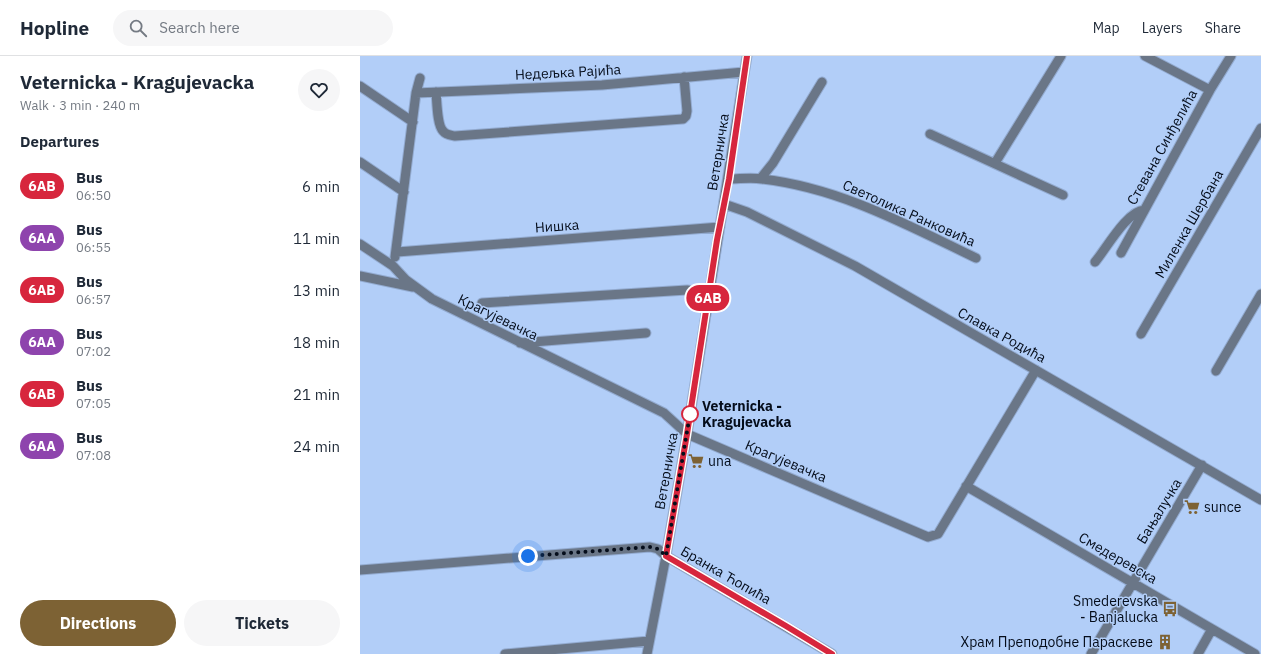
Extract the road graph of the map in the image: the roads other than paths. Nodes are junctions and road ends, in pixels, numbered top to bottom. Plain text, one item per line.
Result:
1 (747, 56) edge
2 (1061, 56) edge
3 (1145, 56) edge
4 (1231, 56) edge
5 (744, 72) junction
6 (420, 78) dead end
7 (684, 78) junction
8 (822, 82) dead end
9 (360, 86) edge
10 (1210, 90) junction
11 (436, 92) junction
12 (416, 93) junction
13 (413, 122) junction
14 (1261, 128) edge
15 (930, 134) dead end
16 (360, 162) edge
17 (995, 163) junction
18 (761, 178) junction
19 (729, 179) junction
20 (404, 192) junction
21 (1063, 195) dead end
22 (724, 204) junction
23 (1144, 210) junction
24 (720, 227) junction
25 (360, 244) edge
26 (397, 252) junction
27 (1120, 253) dead end
28 (976, 258) dead end
29 (1095, 262) dead end
30 (393, 266) junction
31 (360, 276) edge
32 (415, 287) junction
33 (709, 293) junction
34 (1261, 294) edge
35 (482, 303) dead end
36 (646, 334) dead end
37 (1141, 334) dead end
38 (519, 343) junction
39 (1036, 370) junction
40 (1216, 371) dead end
41 (687, 434) junction
42 (1202, 466) junction
43 (966, 486) junction
44 (1261, 500) edge
45 (666, 556) junction
46 (360, 570) edge
47 (1132, 582) junction
48 (1212, 629) junction
49 (650, 641) junction
50 (505, 654) edge
51 (647, 654) edge
52 (832, 654) edge
53 (1091, 654) edge
54 (1198, 654) edge
55 (1255, 654) edge

1 - 5 street, Ветерничка
2 - 17 street
3 - 10 street
4 - 10 street, Стевана Синђелића
5 - 7 street, Недељка Рајића
5 - 19 street, Ветерничка
6 - 12 street
7 - 11 street, Недељка Рајића
7 - 11 street
8 - 18 street
9 - 13 street
10 - 23 street, Стевана Синђелића
11 - 12 street, Недељка Рајића
12 - 13 street
13 - 20 street
14 - 37 street, Миленка Шербана
15 - 17 street
16 - 20 street
17 - 21 street
18 - 19 street, Светолика Ранковића
18 - 28 street, Светолика Ранковића
19 - 22 street, Ветерничка
20 - 26 street
22 - 24 street, Ветерничка
22 - 39 street, Славка Родића
23 - 27 street, Стевана Синђелића
23 - 29 street
24 - 26 street, Нишка
24 - 33 street, Ветерничка
25 - 30 street, Крагујевачка
26 - 30 street
30 - 32 street, Крагујевачка
31 - 32 street
32 - 38 street, Крагујевачка
33 - 35 street
33 - 41 street, Ветерничка
34 - 40 street
36 - 38 street
38 - 41 street, Крагујевачка
39 - 42 street, Славка Родића
39 - 43 street, Крагујевачка
41 - 43 street, Крагујевачка
41 - 45 street, Ветерничка
42 - 44 street, Славка Родића
42 - 47 street, Бањалучка
43 - 47 street, Смедеревска
45 - 46 street, Бранка Ћопића
45 - 49 street, Ветерничка
45 - 52 street, Бранка Ћопића
47 - 48 street, Смедеревска
47 - 53 street, Бањалучка
48 - 54 street
48 - 55 street, Смедеревска
49 - 50 street
49 - 51 street, Ветерничка

